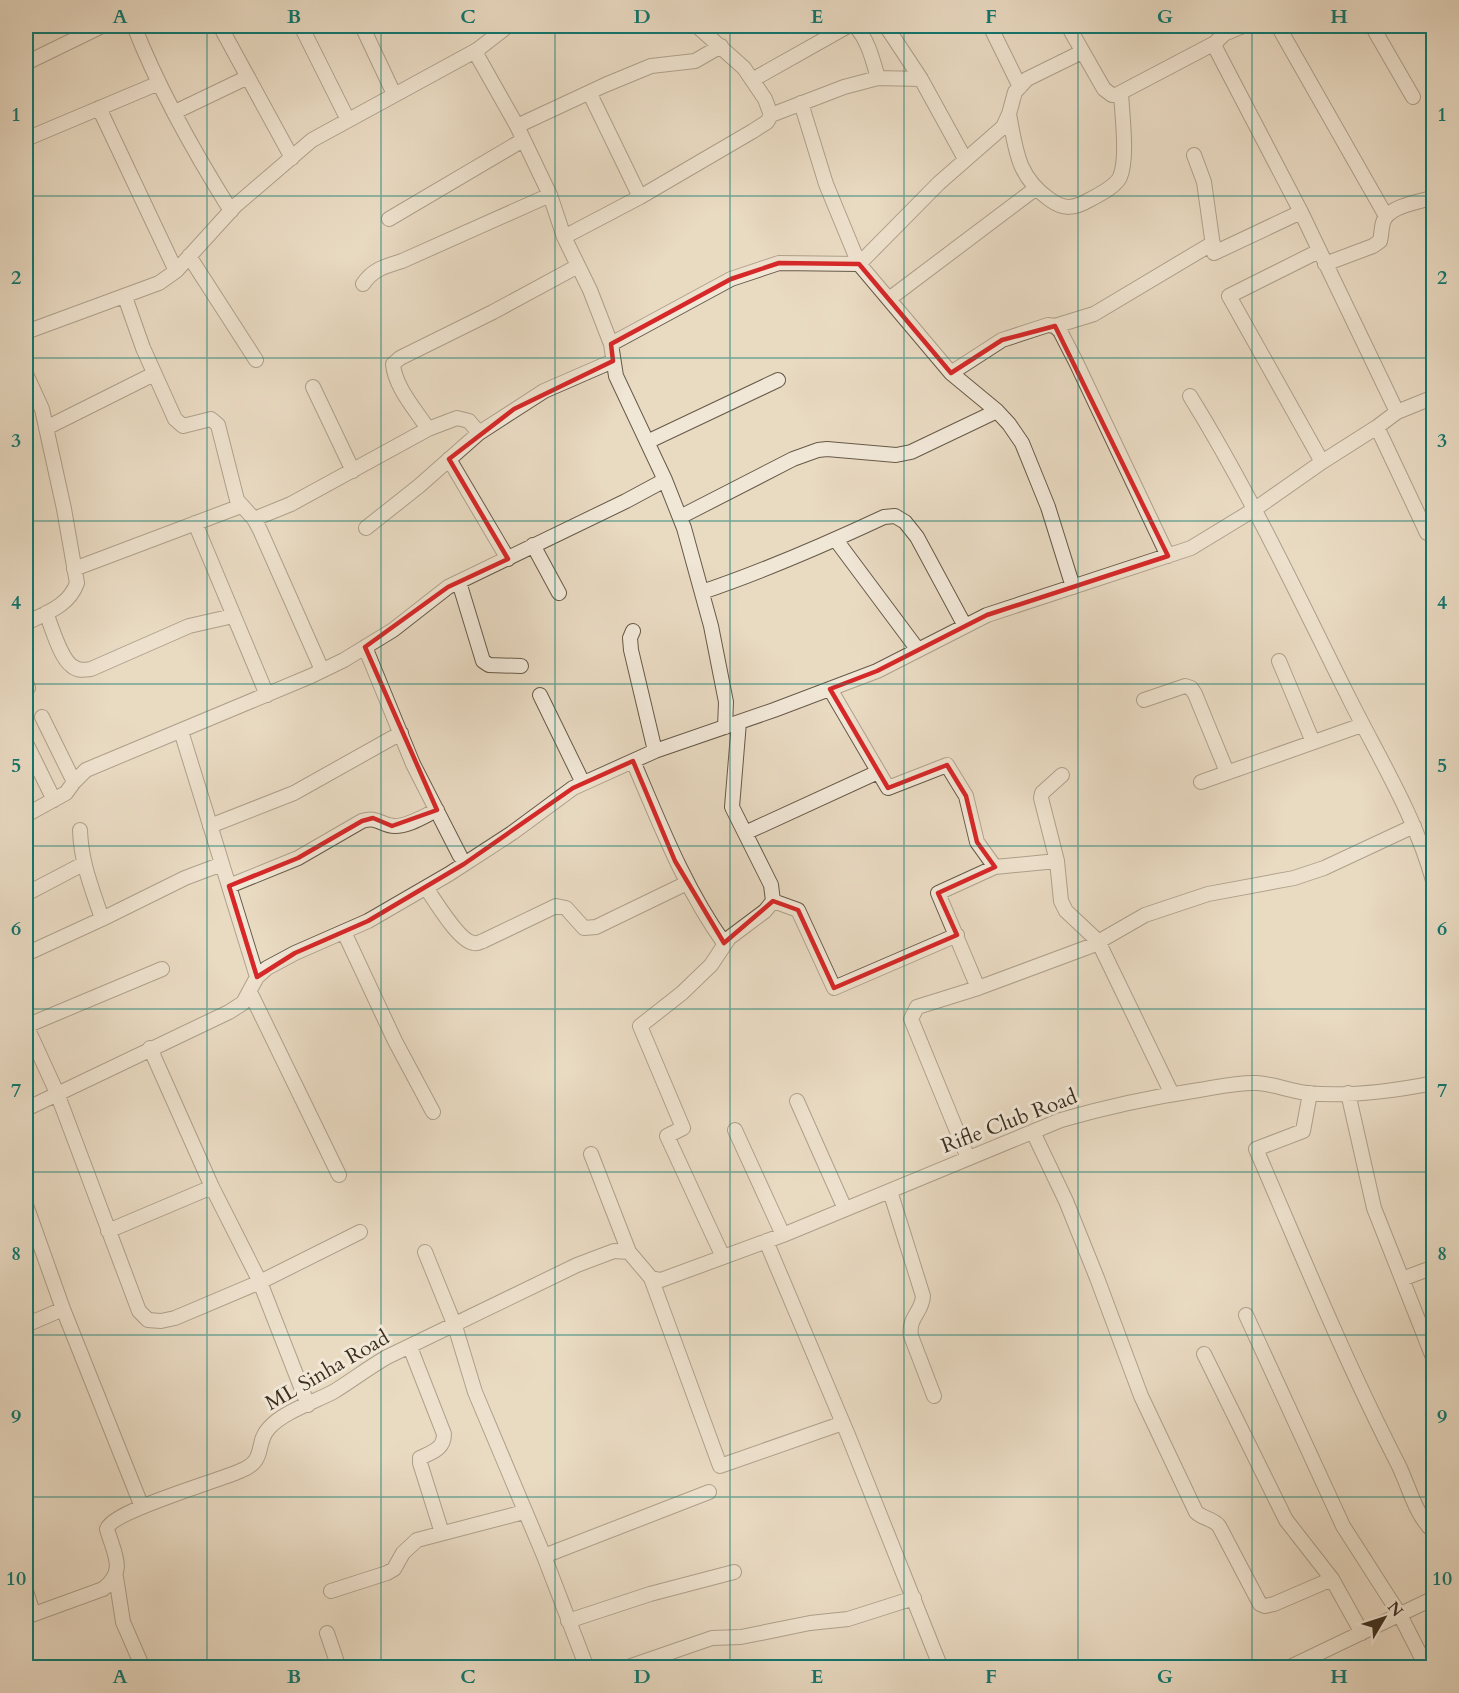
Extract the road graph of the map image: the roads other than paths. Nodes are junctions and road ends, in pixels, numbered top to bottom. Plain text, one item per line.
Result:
1 (102, 26) edge
2 (134, 26) edge
3 (220, 26) edge
4 (301, 26) edge
5 (362, 26) edge
6 (507, 26) edge
7 (697, 26) edge
8 (855, 26) edge
9 (886, 26) edge
10 (990, 26) edge
11 (1068, 26) edge
12 (1243, 26) edge
13 (1278, 26) edge
14 (1372, 26) edge
15 (842, 27) edge
16 (1215, 43) junction
17 (721, 46) junction
18 (477, 50) junction
19 (1082, 52) junction
20 (26, 63) edge
21 (248, 77) junction
22 (878, 78) junction
23 (921, 79) junction
24 (752, 80) junction
25 (159, 83) junction
26 (1020, 87) junction
27 (1121, 93) junction
28 (394, 94) junction
29 (590, 94) junction
30 (1413, 97) dead end
31 (801, 103) junction
32 (99, 108) junction
33 (175, 112) junction
34 (1010, 114) junction
35 (771, 115) junction
36 (348, 120) junction
37 (517, 126) junction
38 (26, 139) edge
39 (523, 140) junction
40 (1194, 155) dead end
41 (292, 158) junction
42 (965, 159) junction
43 (1035, 189) junction
44 (550, 195) junction
45 (640, 197) junction
46 (1434, 197) edge
47 (231, 211) junction
48 (1300, 212) junction
49 (1386, 216) junction
50 (389, 219) dead end
51 (564, 237) junction
52 (1213, 243) junction
53 (1319, 251) junction
54 (189, 256) junction
55 (859, 264) junction
56 (1325, 264) junction
57 (578, 266) junction
58 (176, 271) junction
59 (363, 284) dead end
60 (125, 297) junction
61 (889, 299) junction
62 (1055, 326) junction
63 (26, 332) edge
64 (610, 344) junction
65 (256, 360) dead end
66 (613, 361) junction
67 (26, 374) edge
68 (154, 374) junction
69 (951, 374) junction
70 (778, 380) dead end
71 (313, 387) dead end
72 (1190, 396) dead end
73 (1434, 397) edge
74 (997, 411) junction
75 (1397, 412) junction
76 (1377, 427) junction
77 (46, 428) junction
78 (428, 429) junction
79 (479, 433) junction
80 (647, 442) junction
81 (449, 459) junction
82 (1322, 462) junction
83 (353, 471) junction
84 (664, 480) junction
85 (241, 506) junction
86 (1256, 509) junction
87 (680, 517) junction
88 (254, 519) junction
89 (195, 523) junction
90 (366, 528) dead end
91 (1427, 533) dead end
92 (836, 540) junction
93 (533, 545) junction
94 (1168, 556) junction
95 (508, 559) junction
96 (74, 569) junction
97 (459, 582) junction
98 (1072, 587) junction
99 (702, 592) junction
100 (560, 593) dead end
101 (46, 613) junction
102 (234, 616) junction
103 (26, 623) edge
104 (965, 626) junction
105 (633, 631) dead end
106 (365, 647) junction
107 (918, 650) junction
108 (1279, 661) dead end
109 (521, 666) dead end
110 (322, 670) junction
111 (830, 689) junction
112 (267, 695) junction
113 (540, 695) dead end
114 (1144, 700) dead end
115 (42, 717) dead end
116 (732, 724) junction
117 (1362, 725) junction
118 (181, 731) junction
119 (400, 732) junction
120 (1313, 742) junction
121 (27, 749) edge
122 (655, 751) junction
123 (633, 761) junction
124 (878, 772) junction
125 (1227, 772) junction
126 (1062, 775) dead end
127 (74, 782) junction
128 (1201, 782) dead end
129 (583, 783) junction
130 (54, 800) junction
131 (436, 810) junction
132 (26, 815) edge
133 (210, 826) junction
134 (1414, 826) junction
135 (80, 830) dead end
136 (745, 833) junction
137 (460, 856) dead end
138 (1057, 861) junction
139 (83, 864) junction
140 (222, 864) junction
141 (995, 867) junction
142 (687, 883) junction
143 (1434, 884) edge
144 (229, 886) junction
145 (426, 888) junction
146 (26, 894) edge
147 (773, 901) junction
148 (102, 919) junction
149 (344, 932) junction
150 (957, 935) junction
151 (1098, 941) junction
152 (724, 943) junction
153 (26, 954) edge
154 (162, 969) dead end
155 (257, 977) junction
156 (978, 988) junction
157 (250, 992) junction
158 (26, 1025) edge
159 (150, 1048) junction
160 (1434, 1083) edge
161 (1310, 1093) junction
162 (1347, 1093) junction
163 (57, 1094) junction
164 (1172, 1094) junction
165 (797, 1101) dead end
166 (26, 1108) edge
167 (433, 1112) dead end
168 (735, 1130) dead end
169 (1034, 1132) junction
170 (591, 1154) dead end
171 (968, 1158) junction
172 (339, 1175) dead end
173 (212, 1187) junction
174 (890, 1191) junction
175 (26, 1205) edge
176 (845, 1209) junction
177 (108, 1231) junction
178 (360, 1232) dead end
179 (783, 1235) junction
180 (766, 1242) junction
181 (425, 1252) dead end
182 (629, 1252) junction
183 (723, 1257) junction
184 (1434, 1267) edge
185 (651, 1278) junction
186 (1402, 1279) junction
187 (260, 1282) junction
188 (63, 1309) junction
189 (1246, 1315) dead end
190 (26, 1325) edge
191 (455, 1326) junction
192 (410, 1347) junction
193 (1204, 1354) dead end
194 (1434, 1360) edge
195 (934, 1396) dead end
196 (308, 1405) junction
197 (843, 1423) junction
198 (709, 1492) dead end
199 (142, 1507) junction
200 (524, 1512) junction
201 (1434, 1532) edge
202 (442, 1533) junction
203 (544, 1556) junction
204 (734, 1572) dead end
205 (116, 1577) junction
206 (1332, 1579) junction
207 (26, 1591) edge
208 (331, 1592) dead end
209 (914, 1598) junction
210 (1434, 1598) edge
211 (29, 1615) edge
212 (1400, 1615) junction
213 (568, 1621) junction
214 (327, 1633) dead end
215 (1362, 1633) junction
216 (143, 1668) edge
217 (339, 1668) edge
218 (587, 1668) edge
219 (625, 1668) edge
220 (941, 1668) edge
221 (1288, 1668) edge
222 (1426, 1668) edge

1 - 20 street
2 - 25 street
3 - 21 street
4 - 36 street
5 - 28 street
6 - 18 street
7 - 17 street
8 - 22 street
9 - 23 street
10 - 26 street
11 - 19 street
12 - 16 street
13 - 49 street
14 - 30 street
15 - 24 street
16 - 27 street
16 - 48 street
17 - 24 street
17 - 29 street
18 - 28 street
18 - 37 street
19 - 26 street
19 - 27 street
21 - 33 street
21 - 41 street
22 - 23 street
22 - 31 street
23 - 42 street
24 - 35 street
25 - 32 street
25 - 33 street
26 - 34 street
27 - 43 street
28 - 36 street
29 - 37 street
29 - 45 street
31 - 35 street
31 - 55 street
32 - 38 street
32 - 58 street
33 - 47 street
34 - 42 street
34 - 43 street
35 - 45 street
36 - 41 street
37 - 39 street
39 - 44 street
39 - 50 street
40 - 52 street
41 - 47 street
42 - 55 street
43 - 61 street
44 - 51 street
44 - 59 street
45 - 51 street
46 - 49 street
47 - 54 street
48 - 52 street
48 - 53 street
49 - 56 street
51 - 57 street
52 - 62 street
53 - 56 street
53 - 82 street
54 - 58 street
54 - 65 street
55 - 61 street
55 - 64 street
56 - 75 street
57 - 64 street
57 - 78 street
58 - 60 street
60 - 63 street
60 - 68 street
61 - 69 street
62 - 69 street
62 - 94 street
64 - 66 street
66 - 79 street
66 - 80 street
67 - 77 street
68 - 77 street
68 - 85 street
69 - 74 street
70 - 80 street
71 - 83 street
72 - 86 street
73 - 75 street
74 - 87 street
74 - 98 street
75 - 76 street
76 - 82 street
76 - 91 street
77 - 96 street
78 - 79 street
78 - 83 street
79 - 81 street
80 - 84 street
81 - 90 street
81 - 95 street
82 - 86 street
83 - 88 street
84 - 87 street
84 - 93 street
85 - 88 street
85 - 89 street
86 - 94 street
86 - 117 street
87 - 99 street
88 - 110 street
89 - 96 street
89 - 102 street
92 - 99 street
92 - 104 street
92 - 107 street
93 - 95 street
93 - 100 street
94 - 98 street
95 - 97 street
96 - 101 street
97 - 106 street
97 - 109 street
98 - 104 street
99 - 116 street
101 - 102 street
101 - 103 street
102 - 112 street
104 - 107 street
105 - 122 street
106 - 110 street
106 - 119 street
107 - 111 street
108 - 120 street
110 - 112 street
111 - 116 street
111 - 124 street
112 - 118 street
113 - 129 street
114 - 125 street
115 - 127 street
116 - 122 street
116 - 136 street
117 - 120 street
117 - 134 street
118 - 127 street
118 - 133 street
119 - 131 street
119 - 133 street
120 - 125 street
121 - 130 street
122 - 123 street
123 - 129 street
123 - 142 street
124 - 136 street
124 - 141 street
125 - 128 street
126 - 138 street
127 - 130 street
129 - 145 street
130 - 132 street
131 - 137 street
131 - 144 street
133 - 140 street
134 - 143 street
134 - 151 street
135 - 139 street
136 - 147 street
138 - 141 street
138 - 151 street
139 - 146 street
139 - 148 street
140 - 144 street
140 - 148 street
141 - 150 street
142 - 145 street
142 - 152 street
144 - 155 street
145 - 149 street
147 - 150 street
147 - 152 street
148 - 153 street
149 - 155 street
149 - 167 street
150 - 156 street
151 - 156 street
151 - 164 street
152 - 183 street
154 - 158 street
155 - 157 street
156 - 171 street
157 - 159 street
157 - 172 street
158 - 163 street
159 - 163 street
159 - 173 street
160 - 162 street, Rifle Club Road
161 - 162 street, Rifle Club Road
161 - 164 street, Rifle Club Road
161 - 201 street
162 - 186 street
163 - 166 street
163 - 177 street
164 - 169 street, Rifle Club Road
165 - 176 street
168 - 179 street
169 - 171 street, Rifle Club Road
169 - 206 street
170 - 182 street
171 - 174 street, Rifle Club Road
173 - 177 street
173 - 187 street
174 - 176 street, Rifle Club Road
174 - 195 street
175 - 188 street
176 - 179 street, Rifle Club Road
177 - 187 street
178 - 187 street
179 - 180 street, Rifle Club Road
180 - 183 street, Rifle Club Road
180 - 197 street
181 - 191 street
182 - 185 street
182 - 191 street, ML Sinha Road
183 - 185 street, Rifle Club Road
184 - 186 street
185 - 197 street
186 - 194 street
187 - 196 street
188 - 190 street
188 - 199 street
189 - 212 street
191 - 192 street, ML Sinha Road
191 - 200 street
192 - 196 street, ML Sinha Road
192 - 202 street
193 - 206 street
196 - 199 street, ML Sinha Road
197 - 209 street
198 - 203 street
199 - 205 street, ML Sinha Road
200 - 202 street
200 - 203 street
202 - 208 street
203 - 213 street
204 - 213 street
205 - 211 street
205 - 216 street
206 - 215 street
207 - 211 street
209 - 219 street
209 - 220 street
210 - 212 street
212 - 215 street
212 - 222 street
213 - 218 street
214 - 217 street
215 - 221 street

